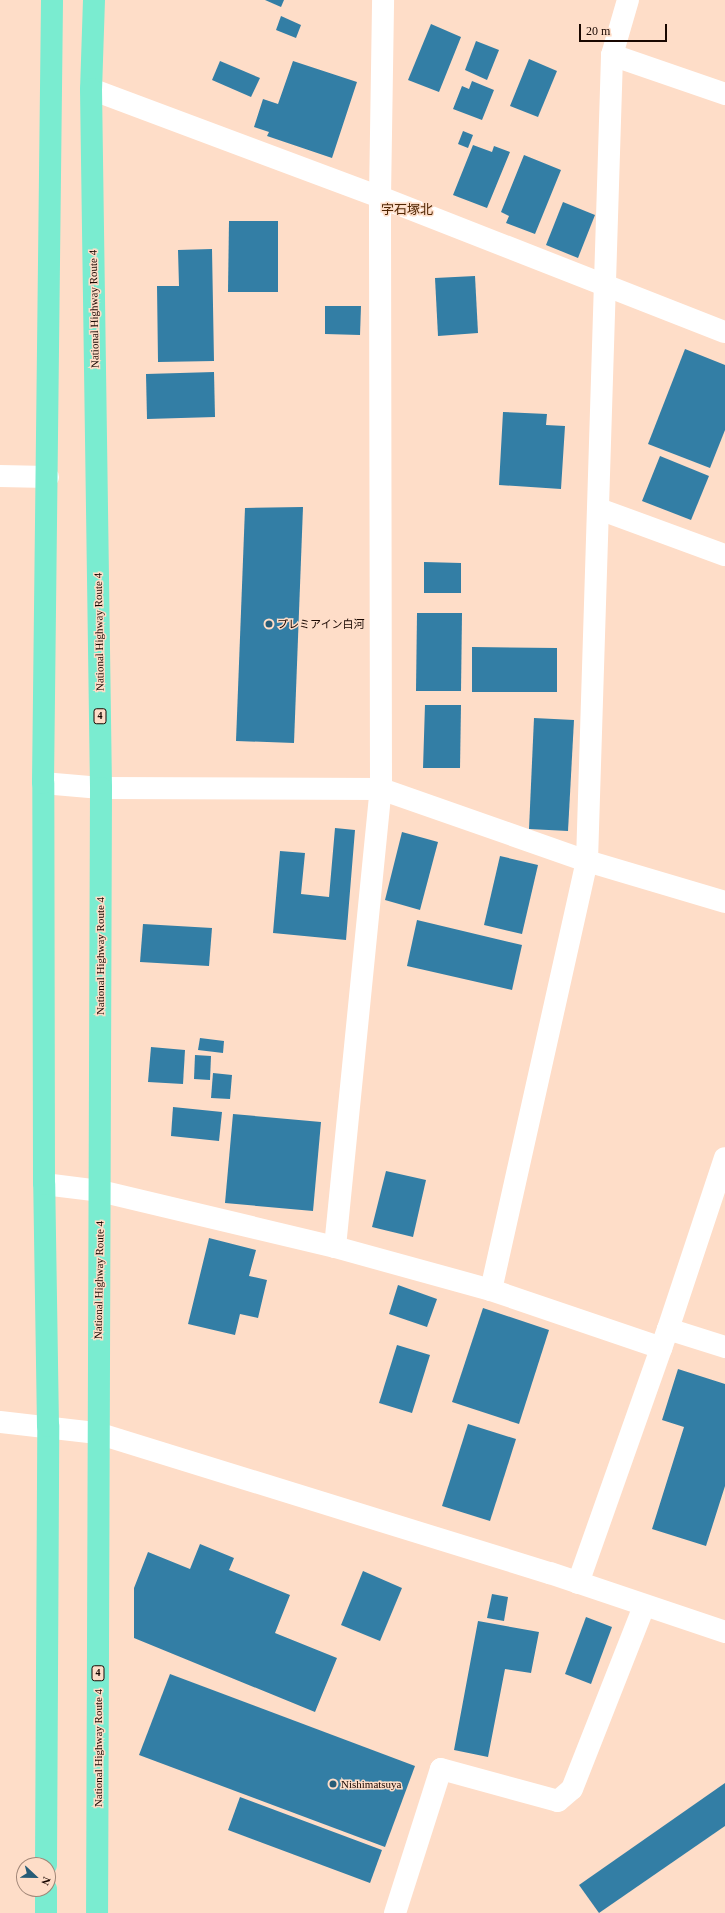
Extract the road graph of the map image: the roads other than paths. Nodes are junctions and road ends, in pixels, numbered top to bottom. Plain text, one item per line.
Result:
1 (52, 0) edge
2 (94, 0) edge
3 (383, 0) edge
4 (628, 0) edge
5 (612, 55) junction
6 (91, 89) junction
7 (725, 94) edge
8 (380, 197) junction
9 (606, 287) junction
10 (725, 332) edge
11 (0, 476) edge
12 (48, 477) junction
13 (598, 509) junction
14 (725, 555) edge
15 (43, 783) junction
16 (101, 788) junction
17 (381, 789) junction
18 (587, 861) junction
19 (725, 902) edge
20 (725, 1158) edge
21 (44, 1184) junction
22 (100, 1191) junction
23 (335, 1247) junction
24 (491, 1290) junction
25 (664, 1338) junction
26 (725, 1347) edge
27 (0, 1422) edge
28 (48, 1426) junction
29 (97, 1432) junction
30 (578, 1583) junction
31 (644, 1606) junction
32 (725, 1632) edge
33 (46, 1857) edge
34 (46, 1897) edge
35 (46, 1913) edge
36 (97, 1913) edge
37 (395, 1913) edge

1 - 12 highway
2 - 6 highway, National Highway Route 4 / 4
3 - 8 street
4 - 5 street
5 - 7 street
5 - 9 street
6 - 8 street
6 - 16 highway, National Highway Route 4 / 4
8 - 9 street
8 - 17 street
9 - 10 street
9 - 13 street
11 - 12 street
12 - 15 highway
13 - 14 street
13 - 18 street
15 - 16 street
15 - 21 highway
16 - 17 street
16 - 22 highway, National Highway Route 4 / 4
17 - 18 street
17 - 23 street
18 - 19 street
18 - 24 street
20 - 25 street
21 - 22 street
21 - 28 highway
22 - 23 street
22 - 29 highway, National Highway Route 4 / 4
23 - 24 street
24 - 25 street
25 - 26 street
25 - 30 street
27 - 28 street
28 - 29 street
28 - 33 highway
29 - 30 street
29 - 36 highway, National Highway Route 4 / 4
30 - 31 street
31 - 32 street
31 - 37 street
34 - 35 highway

